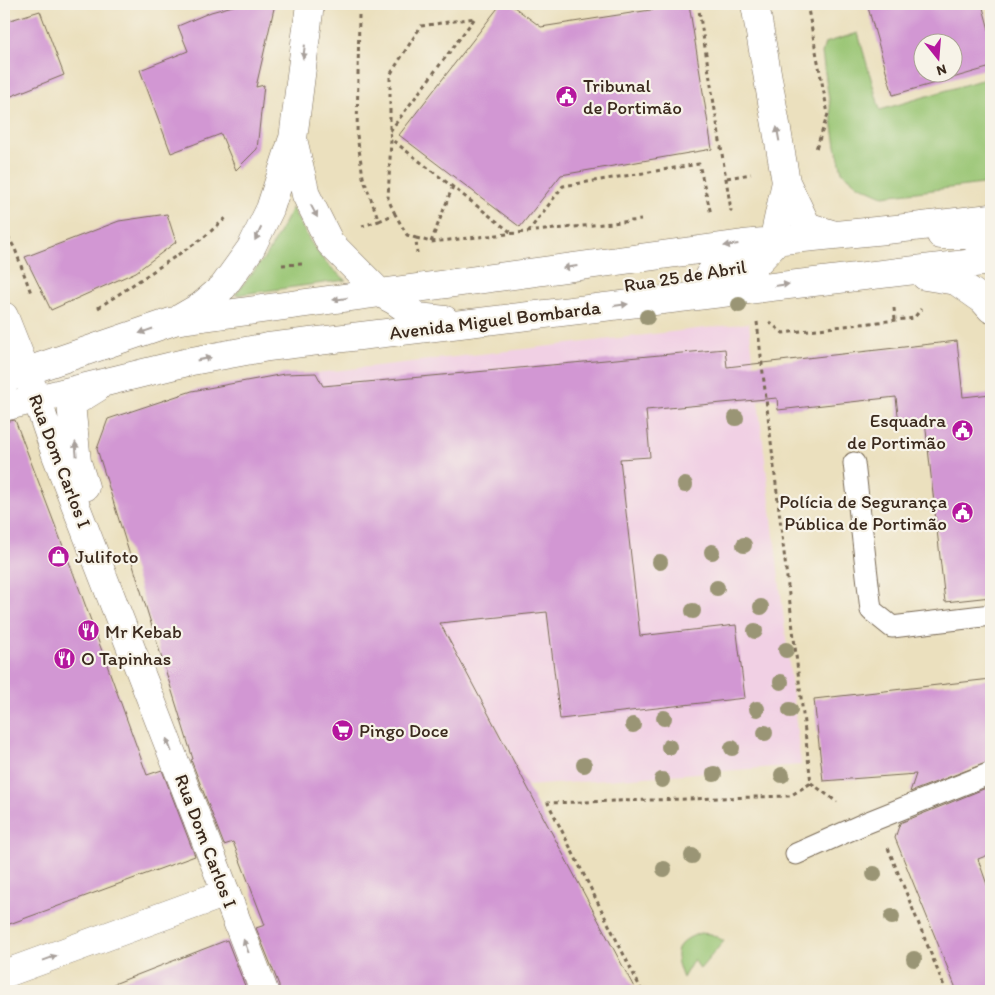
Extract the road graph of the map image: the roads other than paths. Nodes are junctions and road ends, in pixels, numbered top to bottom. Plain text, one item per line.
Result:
1 (310, 4) edge
2 (754, 4) edge
3 (293, 139) junction
4 (786, 182) junction
5 (991, 218) edge
6 (832, 235) junction
7 (774, 240) junction
8 (991, 244) edge
9 (991, 261) edge
10 (881, 273) junction
11 (380, 293) junction
12 (991, 309) edge
13 (4, 316) edge
14 (174, 321) junction
15 (468, 323) junction
16 (15, 375) edge
17 (105, 384) junction
18 (37, 399) junction
19 (4, 407) edge
20 (854, 463) dead end
21 (991, 615) edge
22 (138, 663) junction
23 (991, 774) edge
24 (796, 854) dead end
25 (226, 893) junction
26 (4, 974) edge
27 (264, 991) edge

1 -> 3 street
4 -> 2 street, Rua 25 de Abril
3 -> 11 street
3 -> 14 street
4 - 6 street
4 - 7 street, Rua 25 de Abril
5 - 6 street
6 - 7 street
6 - 8 street
7 -> 11 street
7 - 15 street, Rua 25 de Abril
9 - 10 street, Avenida Miguel Bombarda
10 - 12 street
15 -> 10 street, Avenida Miguel Bombarda
11 -> 14 street
11 - 15 street
13 - 16 street, Rua Dom Carlos I
14 -> 16 street
17 -> 15 street, Avenida Miguel Bombarda
16 - 18 street, Rua Dom Carlos I
17 - 18 street, Avenida Miguel Bombarda
22 -> 17 street, Rua Dom Carlos I
18 - 19 street, Avenida Miguel Bombarda
18 - 22 street, Rua Dom Carlos I
20 - 21 lane
25 -> 22 street, Rua Dom Carlos I
23 - 24 lane
26 -> 25 street
27 -> 25 street, Rua Dom Carlos I

